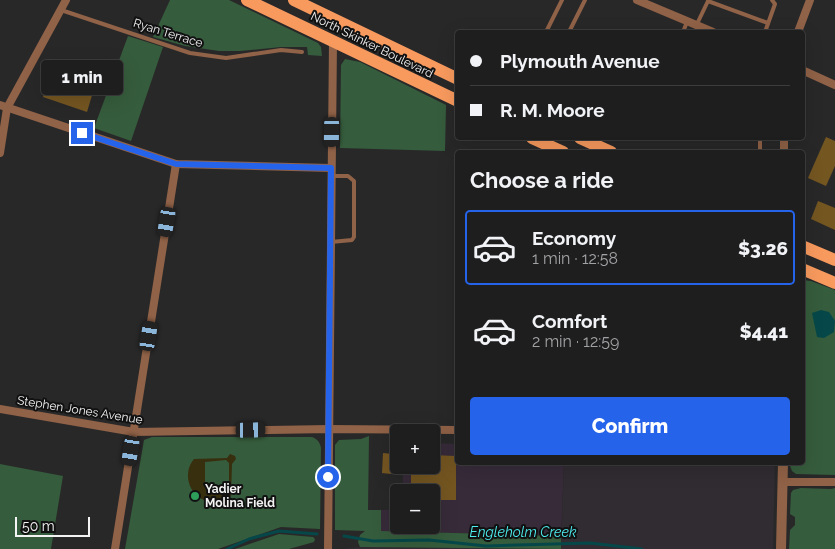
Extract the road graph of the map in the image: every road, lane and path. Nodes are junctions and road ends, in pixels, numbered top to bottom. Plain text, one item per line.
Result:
1 (66, 0) edge
2 (247, 0) edge
3 (294, 0) edge
4 (562, 0) edge
5 (585, 0) edge
6 (637, 0) edge
7 (708, 0) edge
8 (772, 0) edge
9 (810, 0) edge
10 (61, 10) junction
11 (688, 22) junction
12 (768, 23) junction
13 (696, 26) junction
14 (547, 30) edge
15 (570, 30) edge
16 (684, 30) edge
17 (707, 30) edge
18 (766, 30) edge
19 (799, 30) edge
20 (333, 41) junction
21 (302, 52) dead end
22 (805, 71) edge
23 (455, 78) edge
24 (835, 84) edge
25 (455, 100) edge
26 (4, 106) edge
27 (536, 140) edge
28 (584, 140) edge
29 (559, 150) edge
30 (607, 150) edge
31 (0, 153) edge
32 (176, 164) junction
33 (331, 168) junction
34 (331, 176) junction
35 (331, 242) junction
36 (805, 247) edge
37 (835, 260) edge
38 (805, 270) edge
39 (835, 283) edge
40 (0, 409) edge
41 (329, 429) junction
42 (455, 430) edge
43 (134, 432) junction
44 (783, 465) edge
45 (782, 482) junction
46 (835, 482) edge
47 (115, 549) edge
48 (328, 549) edge
49 (781, 549) edge

1 - 10 street
2 - 20 main road, North Skinker Boulevard
3 - 23 main road, North Skinker Boulevard
4 - 14 lane
5 - 15 lane
6 - 11 street
7 - 12 lane
7 - 13 lane
8 - 12 lane
9 - 19 street
10 - 21 lane, Ryan Terrace
10 - 26 street
11 - 13 street
11 - 16 lane
12 - 18 lane
13 - 17 street
20 - 25 main road, North Skinker Boulevard
20 - 33 street
22 - 24 street
26 - 31 street
26 - 32 street
27 - 29 main road
28 - 30 main road
32 - 33 street
32 - 43 street
33 - 34 street
34 - 35 street
34 - 35 lane
35 - 41 street
36 - 37 main road
38 - 39 main road
40 - 43 street, Stephen Jones Avenue
41 - 42 street, Stephen Jones Avenue
41 - 43 street, Stephen Jones Avenue
41 - 48 street
43 - 47 street
44 - 45 street
45 - 46 street
45 - 49 street

